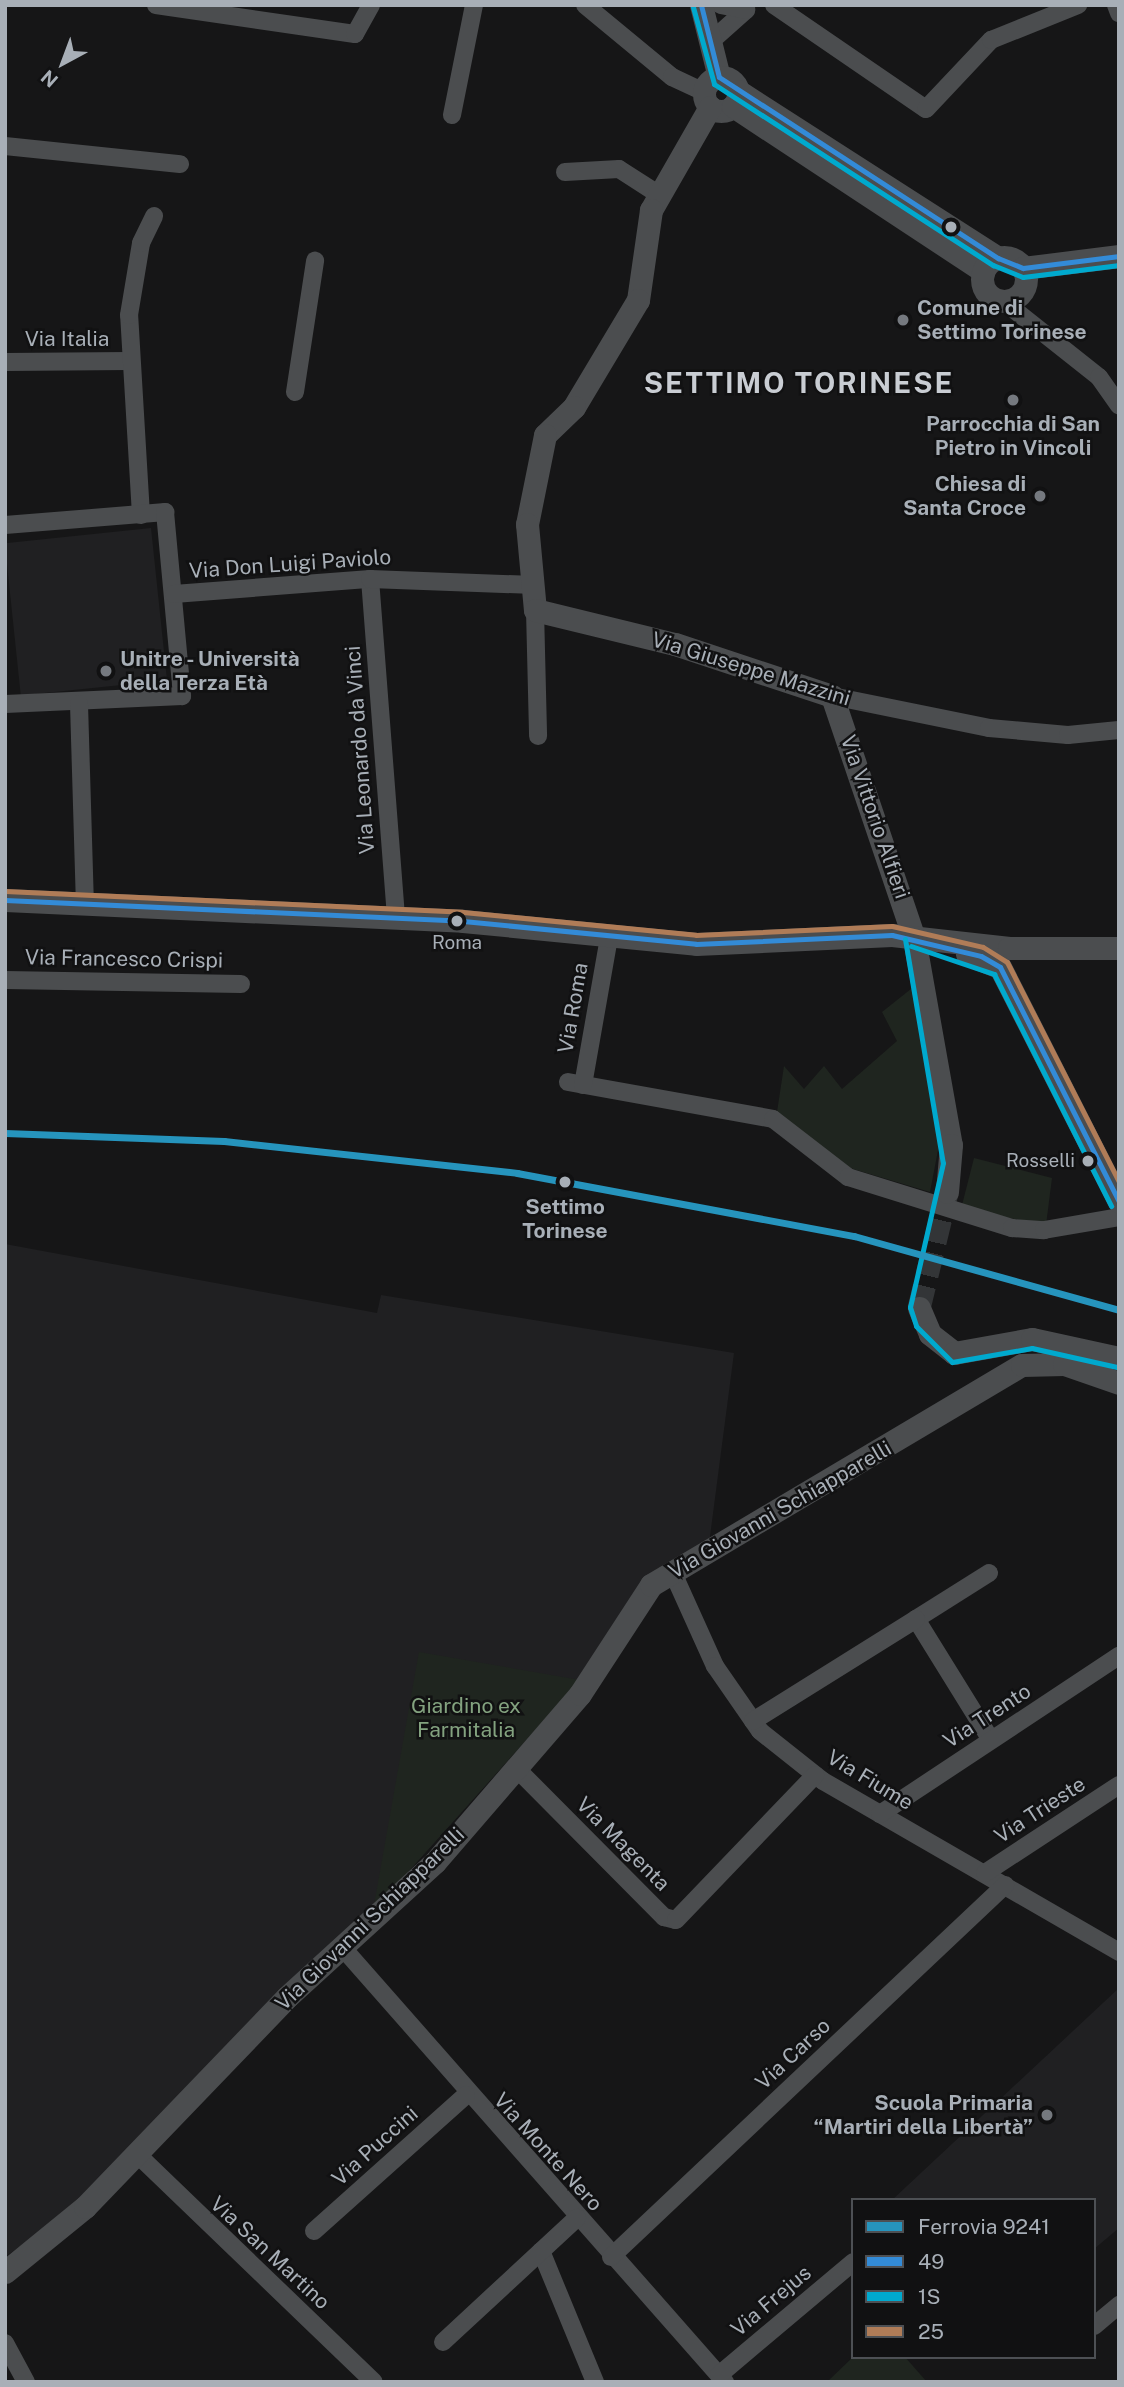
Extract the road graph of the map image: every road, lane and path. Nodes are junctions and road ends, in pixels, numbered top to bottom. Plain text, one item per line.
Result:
1 (156, 5) edge
2 (371, 5) edge
3 (474, 5) edge
4 (585, 5) edge
5 (701, 5) edge
6 (720, 5) edge
7 (774, 5) edge
8 (1078, 5) edge
9 (1116, 5) edge
10 (749, 8) edge
11 (1119, 13) edge
12 (709, 43) junction
13 (721, 95) junction
14 (453, 115) dead end
15 (5, 146) edge
16 (180, 164) dead end
17 (565, 172) dead end
18 (658, 194) junction
19 (154, 216) dead end
20 (1119, 256) edge
21 (315, 261) dead end
22 (990, 264) junction
23 (1023, 268) junction
24 (1003, 301) junction
25 (129, 361) junction
26 (5, 362) edge
27 (295, 392) dead end
28 (1119, 406) edge
29 (141, 515) junction
30 (5, 525) edge
31 (370, 579) junction
32 (535, 584) junction
33 (174, 594) junction
34 (535, 610) junction
35 (832, 696) junction
36 (5, 704) edge
37 (79, 704) junction
38 (1119, 730) edge
39 (538, 736) dead end
40 (5, 900) edge
41 (85, 902) junction
42 (396, 917) junction
43 (609, 938) junction
44 (914, 938) junction
45 (1119, 948) edge
46 (1005, 958) junction
47 (5, 980) edge
48 (241, 984) dead end
49 (947, 1192) tunnel mouth
50 (1119, 1202) edge
51 (1119, 1217) edge
52 (919, 1308) tunnel mouth
53 (1119, 1358) edge
54 (1119, 1382) edge
55 (673, 1573) junction
56 (989, 1573) dead end
57 (916, 1619) junction
58 (1119, 1656) edge
59 (754, 1721) junction
60 (991, 1740) junction
61 (517, 1769) junction
62 (815, 1775) junction
63 (1119, 1785) edge
64 (880, 1814) junction
65 (985, 1873) junction
66 (1005, 1885) junction
67 (342, 1947) junction
68 (1119, 1952) edge
69 (466, 2095) junction
70 (138, 2155) junction
71 (577, 2218) junction
72 (314, 2231) dead end
73 (541, 2251) junction
74 (611, 2257) junction
75 (851, 2264) edge
76 (5, 2272) edge
77 (1119, 2305) edge
78 (1096, 2324) edge
79 (443, 2342) dead end
80 (5, 2343) edge
81 (722, 2378) edge
82 (26, 2382) edge
83 (374, 2382) edge
84 (595, 2382) edge

1 - 2 street
3 - 14 street
4 - 13 street
5 - 12 street
6 - 10 street
7 - 8 street
9 - 11 street
10 - 12 street
12 - 13 street
13 - 18 street
13 - 22 street
15 - 16 street
17 - 18 street
18 - 32 street
19 - 25 street
20 - 23 street
21 - 27 street
22 - 23 street
22 - 24 street
23 - 24 street
24 - 28 street
25 - 26 street, Via Italia
25 - 29 street
29 - 30 street
29 - 33 street
31 - 32 street, Via Don Luigi Paviolo
31 - 33 street, Via Don Luigi Paviolo
31 - 42 street, Via Leonardo da Vinci
32 - 34 street
33 - 37 street
34 - 35 street, Via Giuseppe Mazzini
34 - 39 street
35 - 38 street, Via Giuseppe Mazzini
35 - 44 street, Via Vittorio Alfieri
36 - 37 street
37 - 41 street
40 - 41 street
41 - 42 street
42 - 43 street
43 - 44 street
43 - 51 street, Via Roma
44 - 46 street
44 - 49 street, Via Vittorio Alfieri
45 - 46 street
46 - 50 street
47 - 48 street, Via Francesco Crispi
52 - 53 street
54 - 55 street, Via Giovanni Schiapparelli
55 - 59 street, Via Fiume
55 - 61 street, Via Giovanni Schiapparelli
56 - 57 street
57 - 59 street
57 - 60 street
58 - 60 street, Via Trento
59 - 62 street, Via Fiume
60 - 64 street, Via Trento
61 - 62 street, Via Magenta
61 - 67 street, Via Giovanni Schiapparelli
62 - 64 street, Via Fiume
63 - 65 street, Via Trieste
64 - 65 street, Via Fiume
65 - 66 street, Via Fiume
66 - 68 street, Via Fiume
66 - 74 street, Via Carso
67 - 69 street, Via Monte Nero
67 - 70 street, Via Giovanni Schiapparelli
69 - 71 street, Via Monte Nero
69 - 72 street, Via Puccini
70 - 76 street, Via Giovanni Schiapparelli
70 - 83 street, Via San Martino
71 - 73 street
71 - 74 street, Via Monte Nero
73 - 79 street
73 - 84 street
74 - 81 street, Via Monte Nero
75 - 81 street, Via Frejus
77 - 78 street
80 - 82 street

